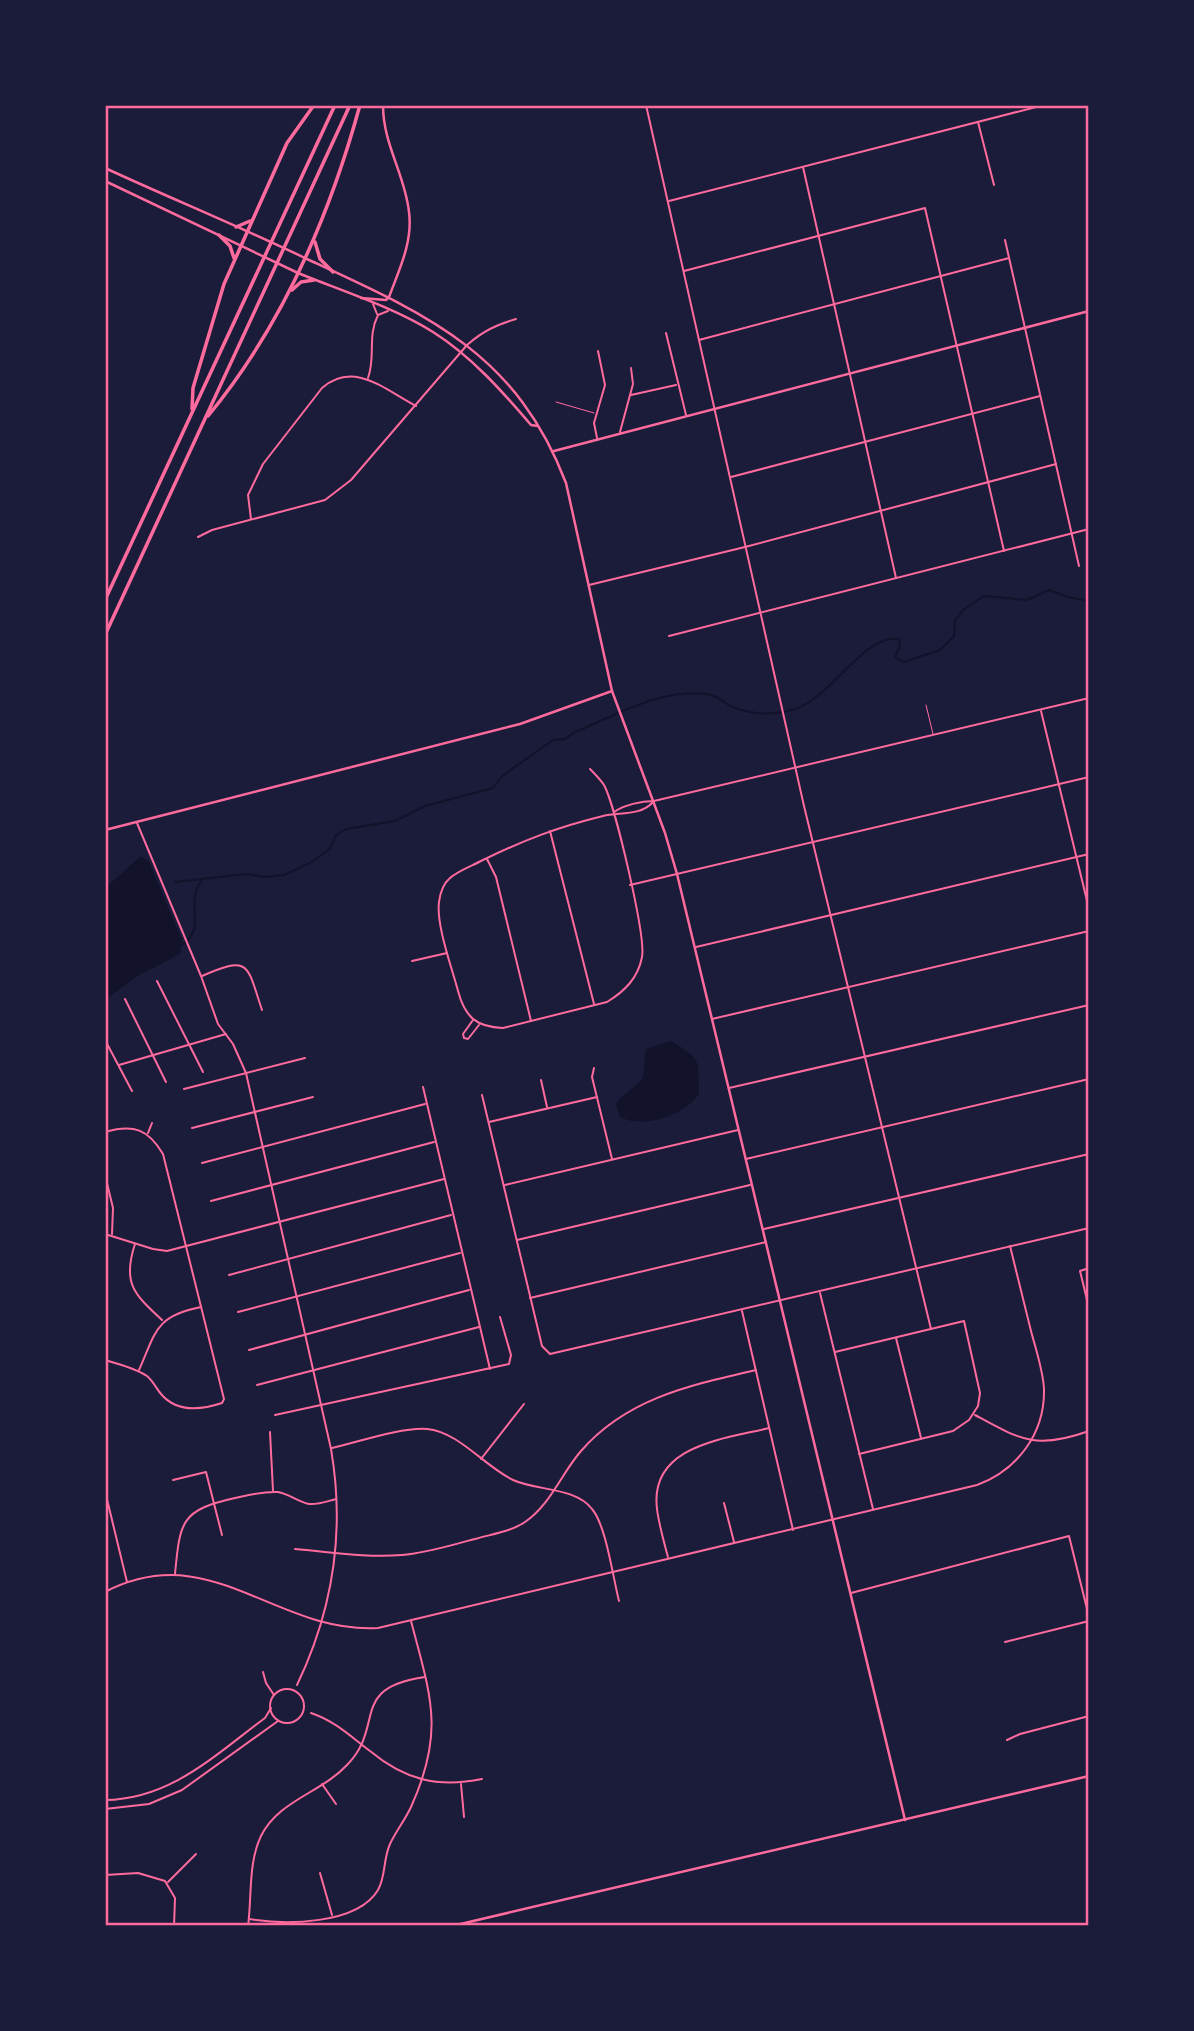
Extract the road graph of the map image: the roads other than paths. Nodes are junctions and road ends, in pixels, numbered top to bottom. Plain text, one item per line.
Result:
1 (314, 105) edge
2 (335, 105) edge
3 (350, 105) edge
4 (360, 105) edge
5 (383, 105) edge
6 (646, 105) edge
7 (1044, 105) edge
8 (978, 122) junction
9 (803, 167) junction
10 (105, 168) edge
11 (105, 181) edge
12 (993, 185) dead end
13 (668, 202) junction
14 (252, 220) junction
15 (236, 227) junction
16 (247, 230) junction
17 (219, 234) junction
18 (819, 236) junction
19 (315, 239) junction
20 (1005, 240) dead end
21 (241, 245) junction
22 (1010, 258) junction
23 (307, 259) junction
24 (234, 261) junction
25 (684, 271) junction
26 (333, 272) junction
27 (298, 273) junction
28 (942, 277) junction
29 (314, 280) junction
30 (389, 297) junction
31 (358, 298) junction
32 (284, 300) junction
33 (373, 304) junction
34 (835, 305) junction
35 (388, 311) junction
36 (1089, 311) edge
37 (378, 316) junction
38 (516, 319) dead end
39 (1025, 327) junction
40 (666, 333) dead end
41 (699, 340) junction
42 (467, 345) junction
43 (957, 345) junction
44 (598, 351) dead end
45 (461, 353) junction
46 (631, 368) dead end
47 (850, 373) junction
48 (367, 379) junction
49 (678, 384) junction
50 (630, 396) junction
51 (1041, 396) junction
52 (556, 402) dead end
53 (416, 406) junction
54 (714, 408) junction
55 (192, 411) junction
56 (596, 414) junction
57 (973, 414) junction
58 (686, 415) junction
59 (204, 420) junction
60 (538, 426) junction
61 (620, 432) junction
62 (597, 438) junction
63 (866, 442) junction
64 (554, 451) junction
65 (1056, 464) junction
66 (730, 478) junction
67 (988, 482) junction
68 (881, 510) junction
69 (251, 520) junction
70 (1089, 529) edge
71 (1071, 533) junction
72 (198, 537) dead end
73 (745, 547) junction
74 (1004, 551) junction
75 (1079, 566) dead end
76 (897, 579) junction
77 (587, 585) junction
78 (105, 600) edge
79 (761, 615) junction
80 (105, 635) edge
81 (669, 636) dead end
82 (612, 691) junction
83 (1089, 698) edge
84 (926, 705) dead end
85 (1041, 709) junction
86 (933, 734) junction
87 (795, 767) junction
88 (590, 769) dead end
89 (1089, 777) edge
90 (1059, 784) junction
91 (654, 801) junction
92 (613, 814) junction
93 (136, 822) junction
94 (105, 830) edge
95 (550, 831) junction
96 (813, 842) junction
97 (1089, 854) edge
98 (1076, 857) junction
99 (486, 858) junction
100 (677, 874) junction
101 (631, 885) junction
102 (1089, 909) edge
103 (830, 915) junction
104 (1089, 931) edge
105 (695, 948) junction
106 (448, 953) junction
107 (412, 961) dead end
108 (201, 976) junction
109 (158, 981) dead end
110 (848, 988) junction
111 (125, 999) dead end
112 (594, 1005) junction
113 (1089, 1005) edge
114 (262, 1010) dead end
115 (712, 1019) junction
116 (473, 1020) junction
117 (531, 1021) junction
118 (480, 1024) junction
119 (227, 1034) junction
120 (105, 1040) edge
121 (190, 1044) junction
122 (153, 1055) junction
123 (865, 1057) junction
124 (305, 1058) dead end
125 (119, 1065) junction
126 (594, 1068) dead end
127 (203, 1072) dead end
128 (246, 1073) junction
129 (1089, 1079) edge
130 (541, 1080) dead end
131 (166, 1082) dead end
132 (423, 1087) dead end
133 (728, 1089) junction
134 (184, 1090) dead end
135 (132, 1091) dead end
136 (482, 1094) dead end
137 (313, 1097) dead end
138 (597, 1097) junction
139 (426, 1104) junction
140 (547, 1108) junction
141 (255, 1112) junction
142 (488, 1122) junction
143 (152, 1123) dead end
144 (192, 1128) dead end
145 (883, 1128) junction
146 (739, 1130) junction
147 (105, 1132) edge
148 (147, 1134) junction
149 (435, 1142) junction
150 (263, 1146) junction
151 (1089, 1154) edge
152 (745, 1159) junction
153 (612, 1160) junction
154 (202, 1163) dead end
155 (105, 1175) edge
156 (444, 1179) junction
157 (272, 1185) junction
158 (503, 1185) junction
159 (751, 1185) junction
160 (899, 1199) junction
161 (211, 1201) dead end
162 (452, 1214) junction
163 (280, 1221) junction
164 (1089, 1228) edge
165 (764, 1230) junction
166 (105, 1234) edge
167 (112, 1235) junction
168 (517, 1241) junction
169 (767, 1242) junction
170 (135, 1244) junction
171 (188, 1246) junction
172 (1010, 1247) junction
173 (461, 1253) junction
174 (288, 1259) junction
175 (1089, 1268) edge
176 (916, 1269) junction
177 (229, 1275) dead end
178 (470, 1290) junction
179 (820, 1292) junction
180 (297, 1297) junction
181 (530, 1298) junction
182 (782, 1301) junction
183 (202, 1306) junction
184 (1089, 1308) edge
185 (742, 1310) junction
186 (238, 1312) dead end
187 (500, 1317) dead end
188 (163, 1321) junction
189 (480, 1327) junction
190 (930, 1329) junction
191 (306, 1335) junction
192 (896, 1337) junction
193 (249, 1350) dead end
194 (835, 1352) junction
195 (105, 1360) edge
196 (490, 1369) junction
197 (756, 1370) junction
198 (138, 1371) junction
199 (314, 1371) junction
200 (257, 1385) dead end
201 (524, 1404) dead end
202 (322, 1405) junction
203 (275, 1415) dead end
204 (974, 1415) junction
205 (770, 1427) junction
206 (270, 1432) dead end
207 (1089, 1432) edge
208 (921, 1438) junction
209 (1031, 1441) junction
210 (331, 1448) junction
211 (859, 1454) junction
212 (481, 1460) junction
213 (173, 1480) dead end
214 (105, 1491) edge
215 (553, 1491) junction
216 (273, 1492) junction
217 (337, 1499) junction
218 (214, 1503) junction
219 (724, 1503) dead end
220 (873, 1511) junction
221 (834, 1520) junction
222 (793, 1530) junction
223 (222, 1535) dead end
224 (734, 1544) junction
225 (295, 1549) dead end
226 (335, 1552) junction
227 (668, 1559) junction
228 (612, 1572) junction
229 (175, 1575) junction
230 (127, 1582) junction
231 (105, 1592) edge
232 (851, 1593) junction
233 (619, 1601) dead end
234 (1089, 1619) edge
235 (411, 1620) junction
236 (322, 1622) junction
237 (1005, 1642) dead end
238 (263, 1672) dead end
239 (426, 1677) junction
240 (297, 1685) junction
241 (288, 1689) junction
242 (299, 1694) junction
243 (274, 1696) junction
244 (304, 1704) junction
245 (271, 1708) junction
246 (311, 1713) junction
247 (1089, 1716) edge
248 (299, 1718) junction
249 (278, 1721) junction
250 (1007, 1740) dead end
251 (361, 1744) junction
252 (1089, 1776) edge
253 (421, 1779) junction
254 (482, 1779) dead end
255 (178, 1782) junction
256 (321, 1783) junction
257 (461, 1783) junction
258 (182, 1790) junction
259 (105, 1800) edge
260 (337, 1804) dead end
261 (105, 1809) edge
262 (464, 1817) dead end
263 (905, 1820) junction
264 (195, 1854) dead end
265 (320, 1873) dead end
266 (105, 1875) edge
267 (168, 1883) junction
268 (332, 1916) junction
269 (249, 1919) junction
270 (174, 1926) edge
271 (248, 1926) edge
272 (452, 1926) edge

1 - 14 highway
2 - 55 highway
3 - 59 highway
4 - 19 highway
5 - 30 street
6 - 13 street
7 - 8 street
8 - 9 street
8 - 12 street
9 - 13 street
9 - 18 street
10 - 15 street
11 - 17 street
13 - 25 street
14 - 15 highway
14 - 16 highway
15 - 16 street
16 - 21 highway
16 - 23 street
17 - 21 street
17 - 24 highway
18 - 25 street
18 - 28 street
18 - 34 street
19 - 23 highway
19 - 26 highway
20 - 22 street
21 - 24 highway
21 - 27 street
22 - 28 street
22 - 39 street
23 - 26 street
23 - 27 highway
24 - 55 highway
25 - 41 street
26 - 30 street
27 - 29 street
27 - 32 highway
28 - 34 street
28 - 43 street
29 - 31 street
29 - 32 highway
30 - 31 street
30 - 42 street
31 - 33 street
32 - 59 highway
33 - 35 street
33 - 37 street
34 - 41 street
34 - 47 street
35 - 37 street
35 - 45 street
36 - 39 street
37 - 48 street
38 - 42 street
39 - 43 street
39 - 51 street
40 - 49 street
41 - 54 street
42 - 45 street
42 - 60 street
43 - 47 street
43 - 57 street
44 - 56 street
45 - 53 street
45 - 60 street
46 - 50 street
47 - 54 street
47 - 63 street
48 - 53 street
48 - 69 street
49 - 50 street
49 - 58 street
50 - 61 street
51 - 57 street
51 - 65 street
52 - 56 lane
53 - 69 street
54 - 58 street
54 - 66 street
55 - 78 highway
56 - 62 street
57 - 63 street
57 - 67 street
58 - 61 street
59 - 80 highway
60 - 64 street
61 - 62 street
62 - 64 street
63 - 66 street
63 - 68 street
64 - 77 street
65 - 67 street
65 - 71 street
66 - 73 street
67 - 68 street
67 - 74 street
68 - 73 street
68 - 76 street
69 - 72 street
70 - 71 street
71 - 74 street
71 - 75 street
73 - 77 street
73 - 79 street
74 - 76 street
76 - 79 street
77 - 82 street
79 - 81 street
79 - 87 street
82 - 91 street
82 - 93 street
83 - 85 street
84 - 86 lane
85 - 86 street
85 - 90 street
86 - 87 street
87 - 91 street
87 - 96 street
88 - 92 street
89 - 90 street
90 - 96 street
90 - 98 street
91 - 92 street
91 - 92 street
91 - 100 street
92 - 95 street
92 - 101 street
93 - 94 street
93 - 108 street
95 - 99 street
95 - 112 street
96 - 100 street
96 - 103 street
97 - 98 street
98 - 102 street
98 - 103 street
99 - 106 street
99 - 117 street
100 - 101 street
100 - 105 street
101 - 112 street
103 - 105 street
103 - 110 street
104 - 110 street
105 - 115 street
106 - 107 street
106 - 116 street
108 - 114 street
108 - 119 street
109 - 121 street
110 - 115 street
110 - 123 street
111 - 122 street
112 - 117 street
113 - 123 street
115 - 133 street
116 - 118 street
116 - 118 street
117 - 118 street
119 - 121 street
119 - 128 street
120 - 125 street
121 - 122 street
121 - 127 street
122 - 125 street
122 - 131 street
123 - 133 street
123 - 145 street
124 - 128 street
125 - 135 street
126 - 138 street
128 - 134 street
128 - 141 street
129 - 145 street
130 - 140 street
132 - 139 street
133 - 146 street
136 - 142 street
137 - 141 street
138 - 140 street
138 - 153 street
139 - 149 street
139 - 150 street
140 - 142 street
141 - 144 street
141 - 150 street
142 - 158 street
143 - 148 street
145 - 152 street
145 - 160 street
146 - 152 street
146 - 153 street
147 - 148 street
148 - 171 street
149 - 156 street
149 - 157 street
150 - 154 street
150 - 157 street
151 - 160 street
152 - 159 street
153 - 158 street
155 - 167 street
156 - 162 street
156 - 163 street
157 - 161 street
157 - 163 street
158 - 168 street
159 - 165 street
159 - 168 street
160 - 165 street
160 - 176 street
162 - 173 street
162 - 174 street
163 - 171 street
163 - 174 street
164 - 172 street
165 - 169 street
166 - 167 street
167 - 170 street
168 - 181 street
169 - 181 street
169 - 182 street
170 - 171 street
170 - 188 street
171 - 183 street
172 - 176 street
172 - 209 street
173 - 178 street
173 - 180 street
174 - 177 street
174 - 180 street
175 - 184 street
176 - 179 street
176 - 190 street
178 - 189 street
178 - 191 street
179 - 182 street
179 - 194 street
180 - 186 street
180 - 191 street
181 - 185 street
182 - 185 street
182 - 221 street
183 - 188 street
183 - 198 street
185 - 197 street
187 - 196 street
188 - 198 street
189 - 196 street
189 - 199 street
190 - 192 street
190 - 204 street
191 - 193 street
191 - 199 street
192 - 194 street
192 - 208 street
194 - 211 street
195 - 198 street
196 - 202 street
197 - 205 street
197 - 215 street
199 - 200 street
199 - 202 street
201 - 212 street
202 - 203 street
202 - 210 street
204 - 208 street
204 - 209 street
205 - 222 street
205 - 227 street
206 - 216 street
207 - 209 street
208 - 211 street
209 - 220 street
210 - 212 street
210 - 217 street
211 - 220 street
212 - 215 street
213 - 218 street
214 - 230 street
215 - 226 street
215 - 228 street
216 - 217 street
216 - 218 street
217 - 226 street
218 - 223 street
218 - 229 street
219 - 224 street
220 - 221 street
221 - 222 street
221 - 232 street
222 - 224 street
224 - 227 street
225 - 226 street
226 - 236 street
227 - 228 street
228 - 233 street
228 - 235 street
229 - 230 street
229 - 236 street
230 - 231 street
232 - 234 street
232 - 263 street
234 - 237 street
235 - 236 street
235 - 239 street
236 - 240 street
238 - 243 street
239 - 251 street
239 - 253 street
240 - 241 street
240 - 242 street
241 - 242 street
241 - 243 street
242 - 244 street
243 - 245 street
244 - 246 street
244 - 248 street
245 - 249 street
245 - 255 street
246 - 248 street
246 - 251 street
247 - 250 street
248 - 249 street
249 - 258 street
251 - 253 street
251 - 256 street
252 - 263 street
253 - 257 street
253 - 268 street
254 - 257 street
255 - 258 street
255 - 259 street
256 - 260 street
256 - 269 street
257 - 262 street
258 - 261 street
263 - 272 street
264 - 267 street
265 - 268 street
266 - 267 street
267 - 270 street
268 - 269 street
269 - 271 street

